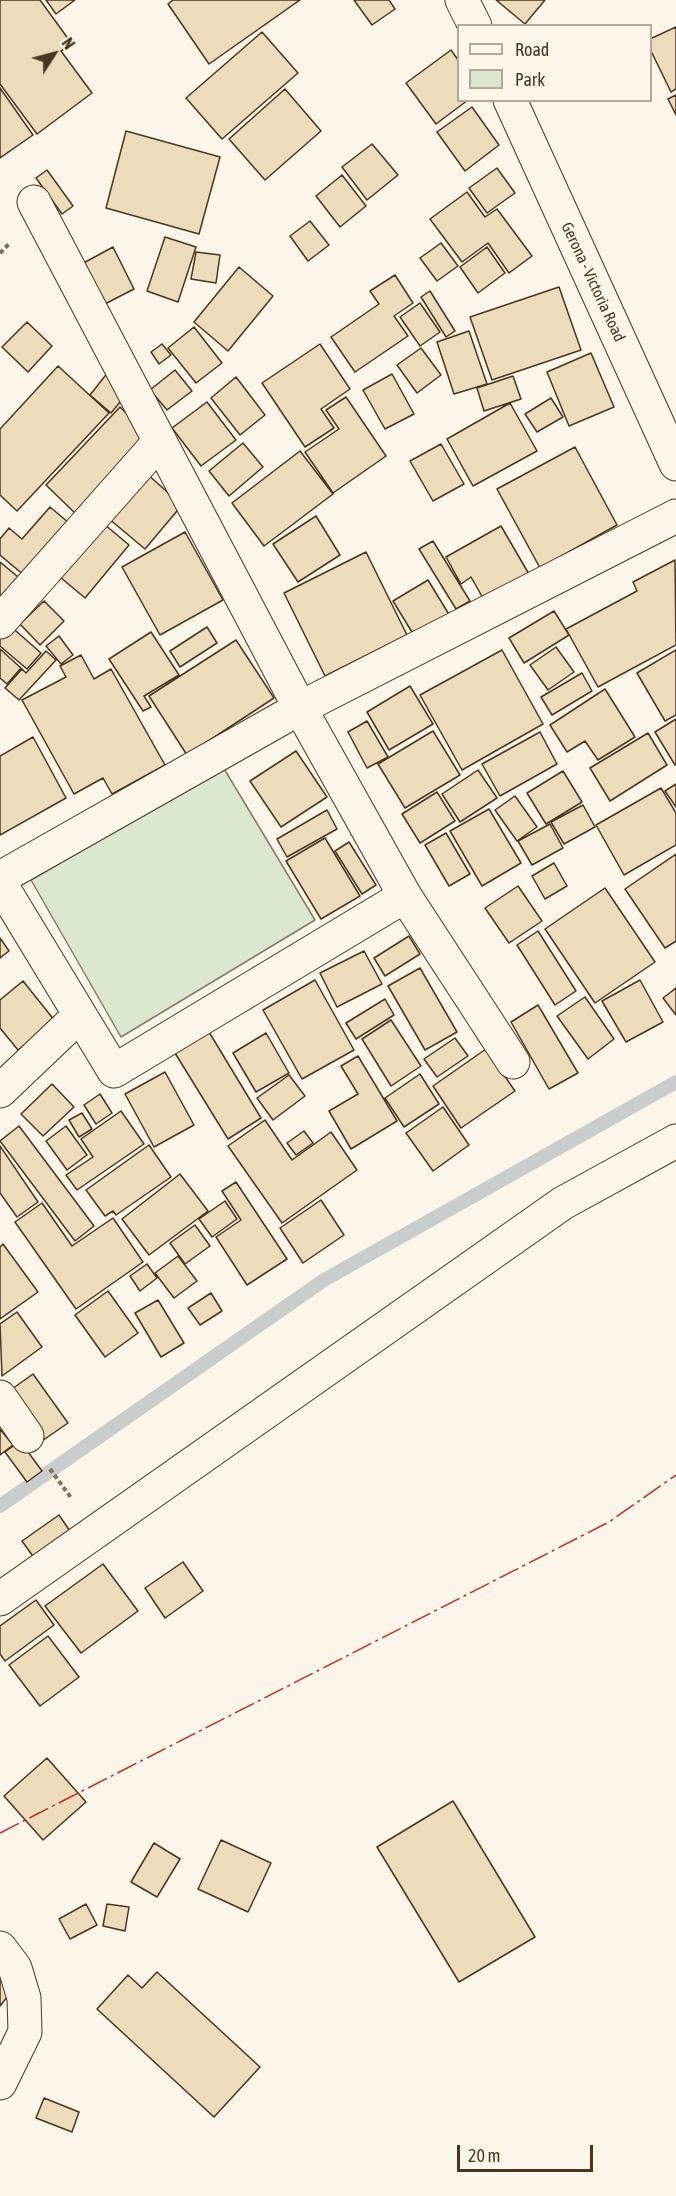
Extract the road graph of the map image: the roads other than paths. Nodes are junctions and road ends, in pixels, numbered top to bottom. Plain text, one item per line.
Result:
1 (462, 0) edge
2 (474, 24) edge
3 (511, 102) edge
4 (34, 202) dead end
5 (160, 441) junction
6 (676, 464) edge
7 (676, 516) edge
8 (0, 622) edge
9 (300, 708) junction
10 (0, 878) edge
11 (0, 884) edge
12 (405, 896) junction
13 (80, 1015) junction
14 (513, 1062) dead end
15 (0, 1091) edge
16 (676, 1141) edge
17 (0, 1397) edge
18 (27, 1436) road end
19 (0, 1599) edge
20 (0, 1948) edge
21 (0, 2083) edge

1 - 2 street
3 - 6 street, Gerona - Victoria Road
4 - 5 street
5 - 8 street
5 - 9 street
7 - 9 street
9 - 10 street
9 - 12 street
11 - 13 street
12 - 13 street
12 - 14 street
13 - 15 street
16 - 19 street
17 - 18 street
20 - 21 street

